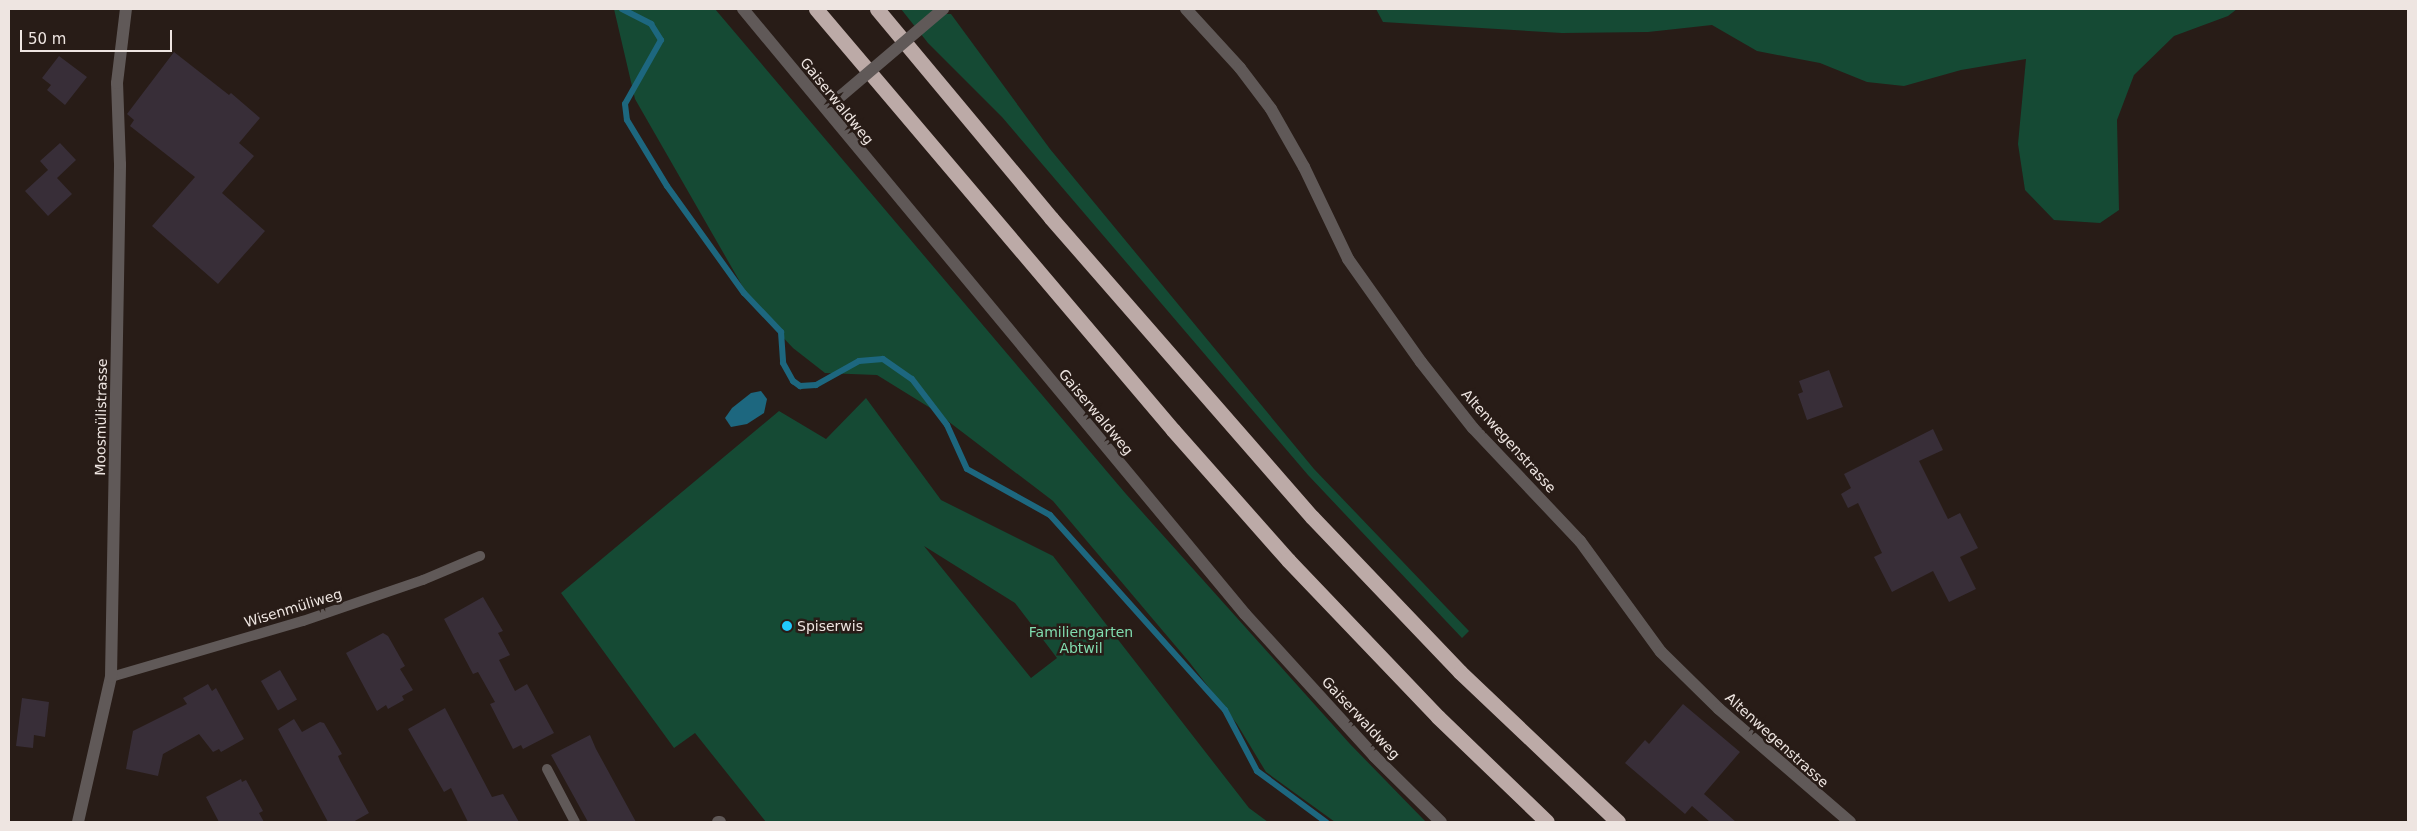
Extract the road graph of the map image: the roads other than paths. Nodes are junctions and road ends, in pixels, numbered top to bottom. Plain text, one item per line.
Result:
1 (126, 9) edge
2 (742, 9) edge
3 (816, 9) edge
4 (877, 9) edge
5 (943, 9) edge
6 (1186, 9) edge
7 (824, 109) junction
8 (480, 556) dead end
9 (111, 677) junction
10 (547, 769) dead end
11 (78, 822) edge
12 (575, 822) edge
13 (1441, 822) edge
14 (1547, 822) edge
15 (1618, 822) edge
16 (1850, 822) edge

1 - 9 street, Moosmülistrasse
2 - 7 street, Gaiserwaldweg
3 - 14 highway
4 - 15 highway
5 - 7 street, bridge
6 - 16 street, Altenwegenstrasse
7 - 13 street, Gaiserwaldweg
8 - 9 lane, Wisenmüliweg
9 - 11 street, Moosmülistrasse
10 - 12 lane

